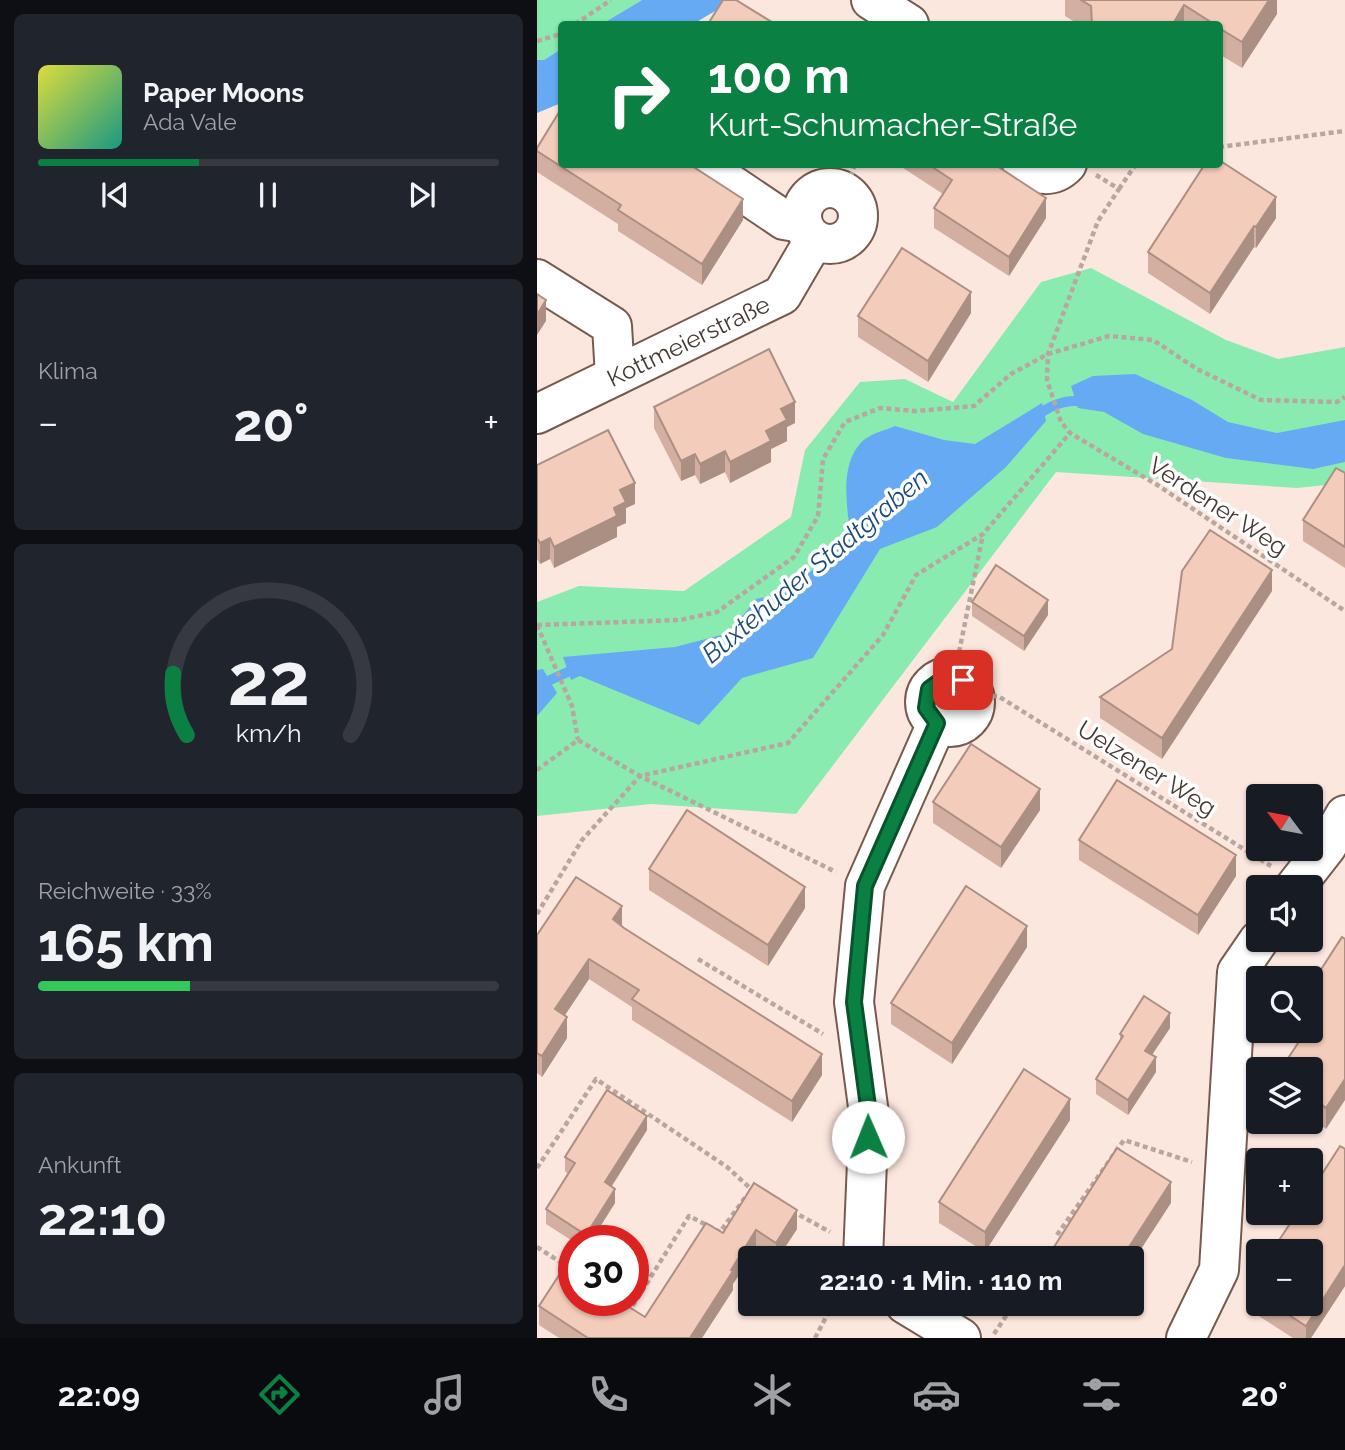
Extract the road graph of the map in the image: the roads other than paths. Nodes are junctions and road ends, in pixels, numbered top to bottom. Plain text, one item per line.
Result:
1 (871, 0) edge
2 (904, 21) edge
3 (707, 168) edge
4 (1029, 168) edge
5 (1078, 168) edge
6 (850, 178) edge
7 (808, 231) junction
8 (537, 279) edge
9 (615, 376) junction
10 (537, 414) edge
11 (965, 687) road end
12 (1339, 840) edge
13 (1306, 875) edge
14 (1251, 952) edge
15 (864, 1246) edge
16 (925, 1316) edge
17 (961, 1338) edge
18 (1186, 1338) edge

1 - 2 street
3 - 7 street
4 - 5 street
6 - 7 street
7 - 9 street, Kottmeierstraße
8 - 9 street
9 - 10 street, Kottmeierstraße
11 - 15 street
12 - 13 street
14 - 18 street
16 - 17 street

